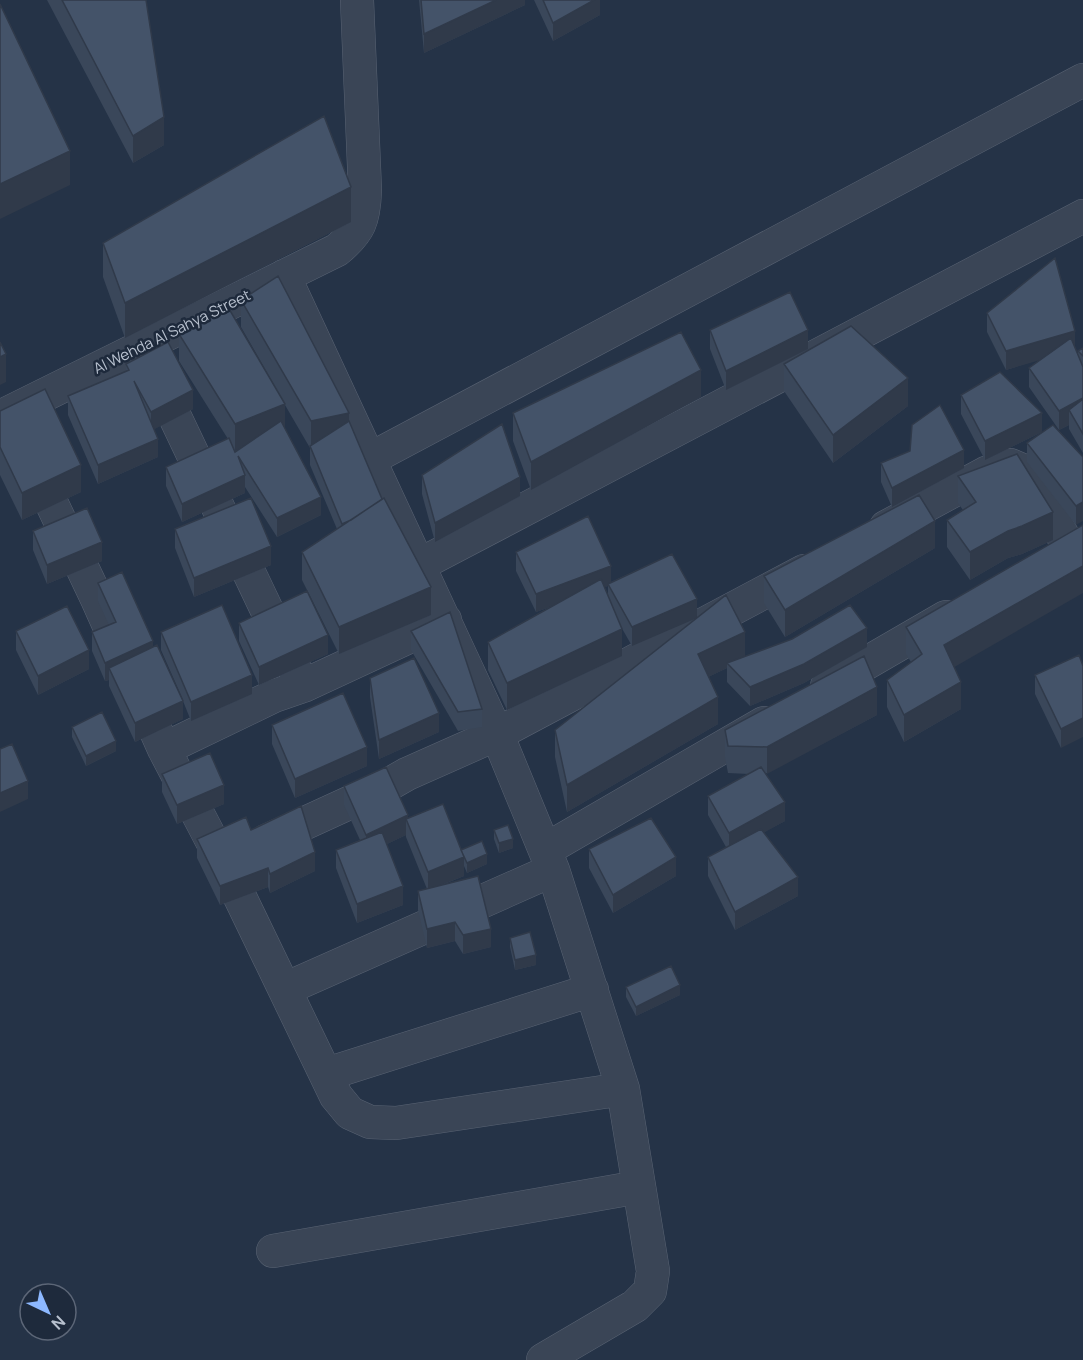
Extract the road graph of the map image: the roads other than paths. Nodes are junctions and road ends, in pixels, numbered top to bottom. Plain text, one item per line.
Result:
1 (366, 4) edge
2 (1083, 80) edge
3 (1083, 216) edge
4 (284, 276) junction
5 (142, 347) junction
6 (5, 415) edge
7 (370, 459) junction
8 (861, 540) edge
9 (1067, 548) edge
10 (830, 557) edge
11 (419, 565) junction
12 (966, 606) edge
13 (445, 620) junction
14 (303, 686) junction
15 (497, 734) junction
16 (164, 749) junction
17 (549, 860) junction
18 (224, 864) junction
19 (285, 989) junction
20 (592, 990) junction
21 (327, 1074) junction
22 (623, 1089) junction
23 (639, 1187) junction
24 (273, 1251) dead end
25 (543, 1360) edge

1 - 4 street, Al Wehda Al Sahya Street
2 - 7 street
3 - 11 street
4 - 5 street, Al Wehda Al Sahya Street
4 - 7 street
5 - 6 street, Al Wehda Al Sahya Street
5 - 14 street
6 - 16 street
7 - 11 street
8 - 9 street
10 - 15 street
11 - 13 street
12 - 17 street
13 - 14 street
13 - 15 street
14 - 16 street
15 - 17 street
15 - 18 street
16 - 18 street
17 - 19 street
17 - 20 street
18 - 19 street
19 - 21 street
20 - 21 street
20 - 22 street
21 - 22 street
22 - 23 street
23 - 24 street
23 - 25 street

